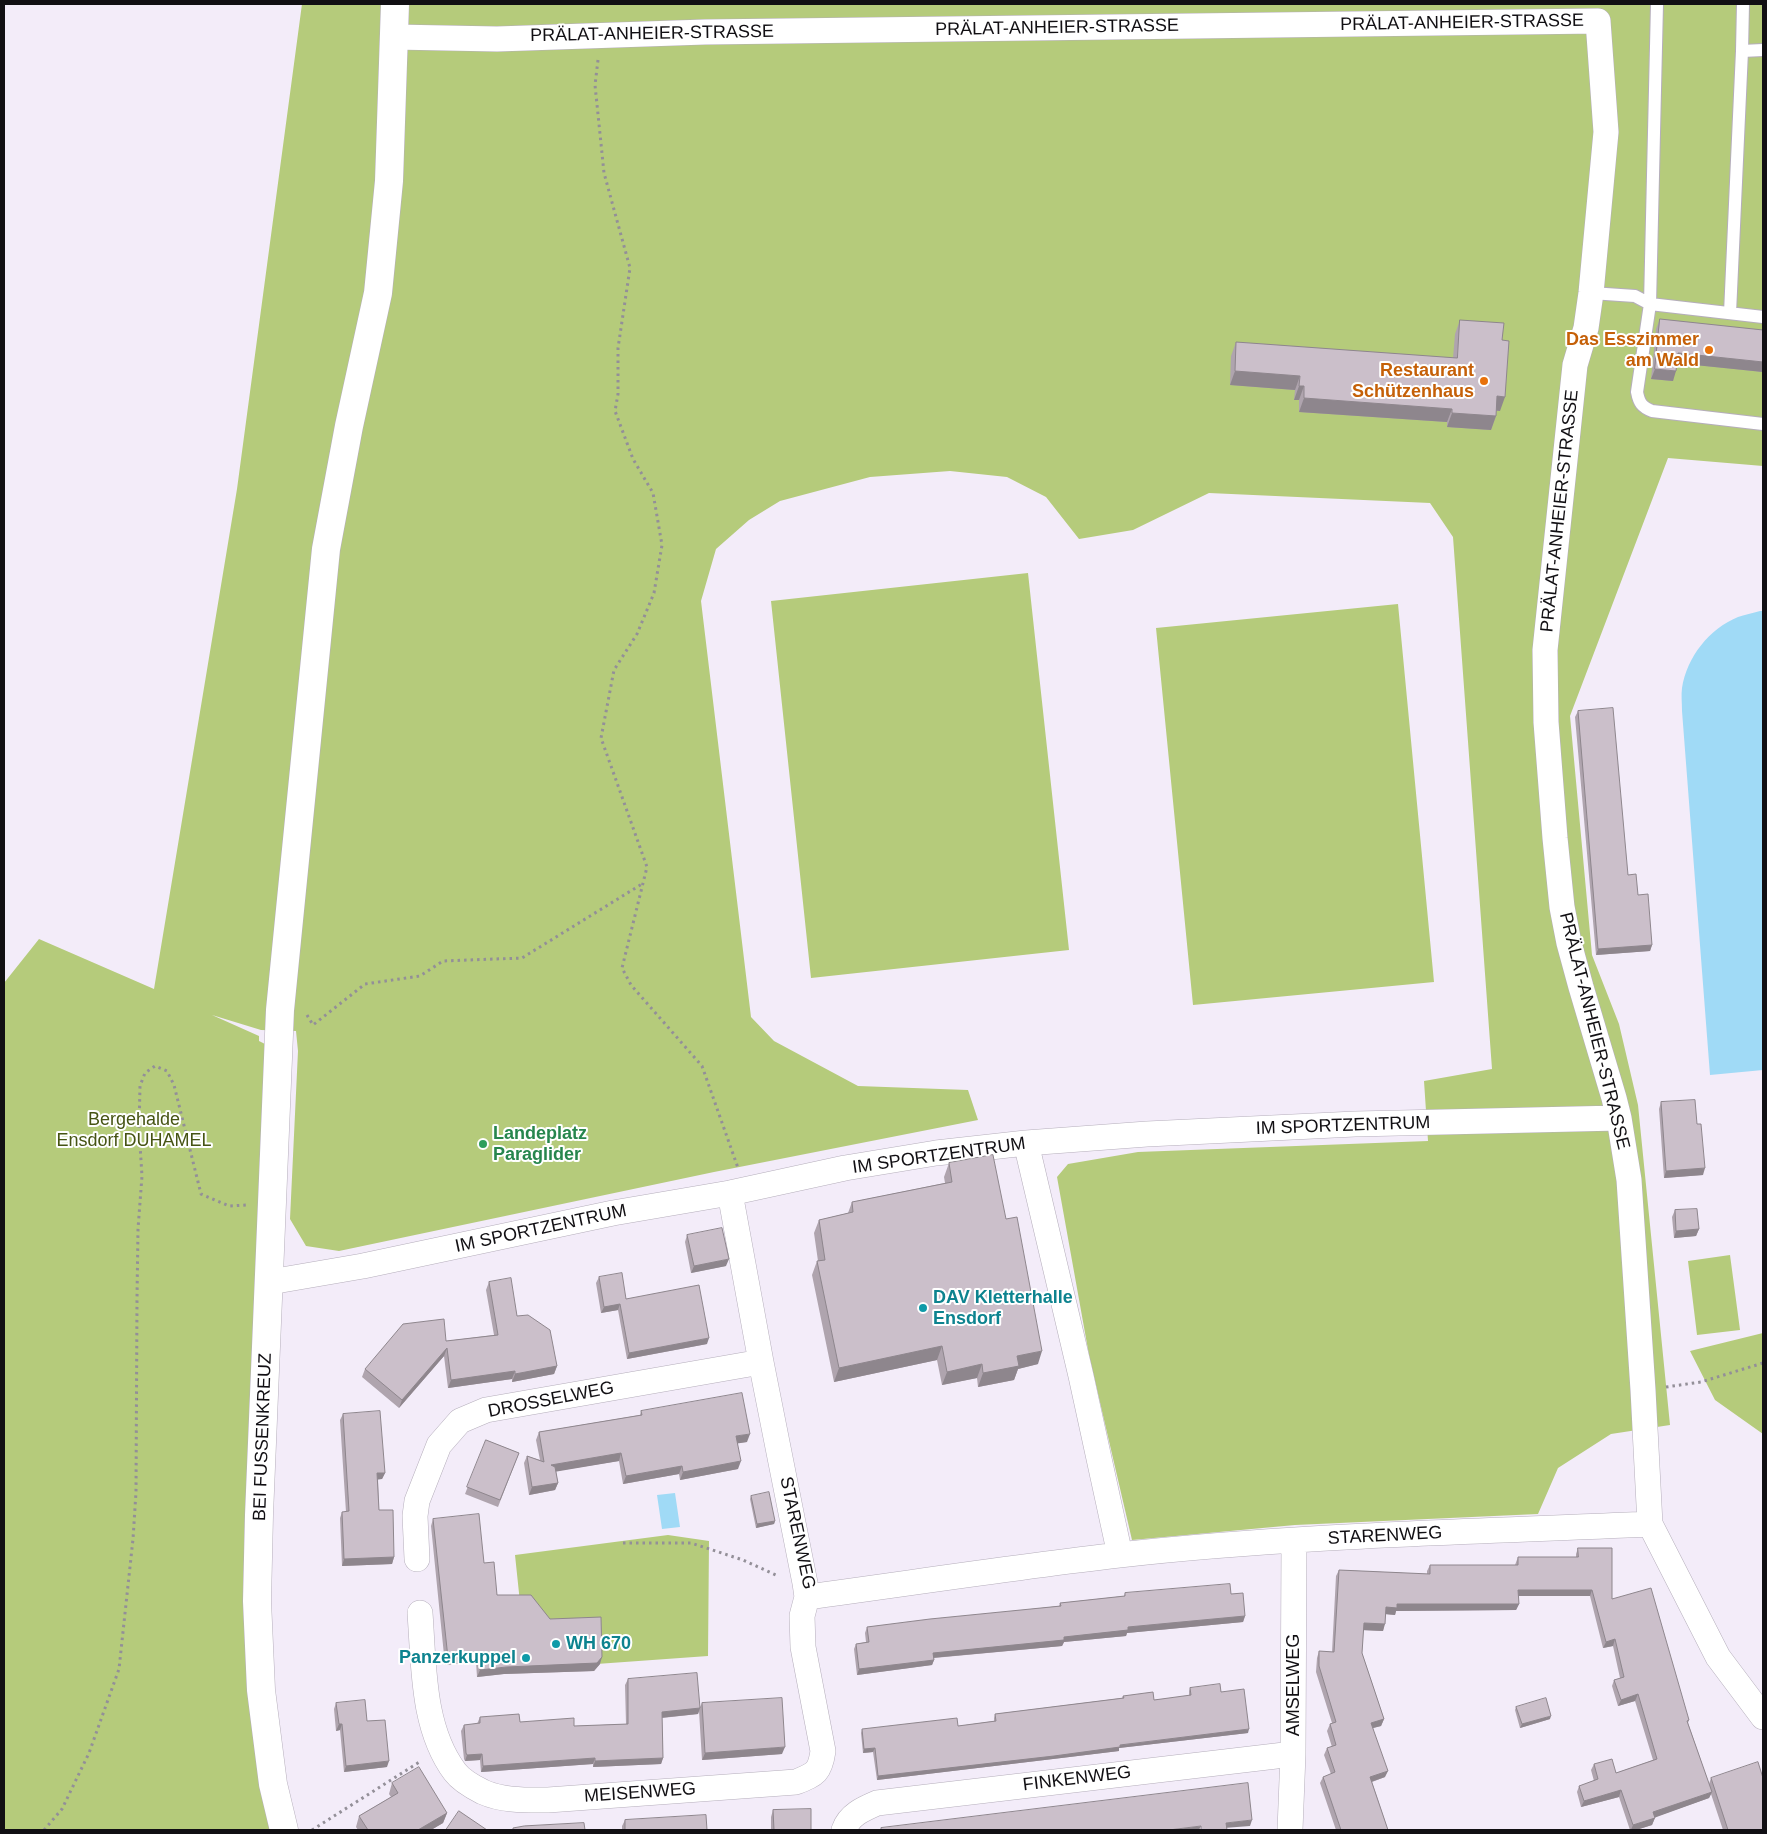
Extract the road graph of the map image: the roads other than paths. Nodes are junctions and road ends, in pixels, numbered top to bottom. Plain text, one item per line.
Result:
1 (395, 4) edge
2 (1657, 4) edge
3 (1743, 4) edge
4 (394, 37) junction
5 (1763, 50) edge
6 (1742, 51) junction
7 (1591, 293) junction
8 (1650, 304) junction
9 (1730, 314) junction
10 (1763, 317) edge
11 (1763, 424) edge
12 (1619, 1118) junction
13 (1026, 1143) junction
14 (738, 1191) junction
15 (270, 1282) junction
16 (761, 1362) junction
17 (1650, 1524) junction
18 (1294, 1540) junction
19 (1120, 1555) junction
20 (417, 1559) dead end
21 (806, 1590) junction
22 (420, 1614) dead end
23 (1763, 1717) edge
24 (1293, 1754) junction
25 (284, 1830) edge
26 (844, 1830) edge
27 (1290, 1830) edge

1 - 4 street, BEI FUSSENKREUZ
2 - 8 lane
3 - 6 lane
4 - 7 street, PRÄLAT-ANHEIER-STRASSE
4 - 15 street, BEI FUSSENKREUZ
5 - 6 lane
6 - 9 lane
7 - 8 lane
7 - 12 street, PRÄLAT-ANHEIER-STRASSE
8 - 9 lane
8 - 11 lane
9 - 10 lane
12 - 13 street, IM SPORTZENTRUM
12 - 17 street, PRÄLAT-ANHEIER-STRASSE
13 - 14 street, IM SPORTZENTRUM
13 - 19 street
14 - 15 street, IM SPORTZENTRUM
14 - 16 street, STARENWEG
15 - 25 street, BEI FUSSENKREUZ
16 - 20 street, DROSSELWEG
16 - 21 street, STARENWEG
17 - 18 street, STARENWEG
17 - 23 street, PRÄLAT-ANHEIER-STRASSE
18 - 19 street, STARENWEG
18 - 24 street, AMSELWEG
19 - 21 street, STARENWEG
21 - 22 street, MEISENWEG
24 - 26 street, FINKENWEG
24 - 27 street, AMSELWEG

